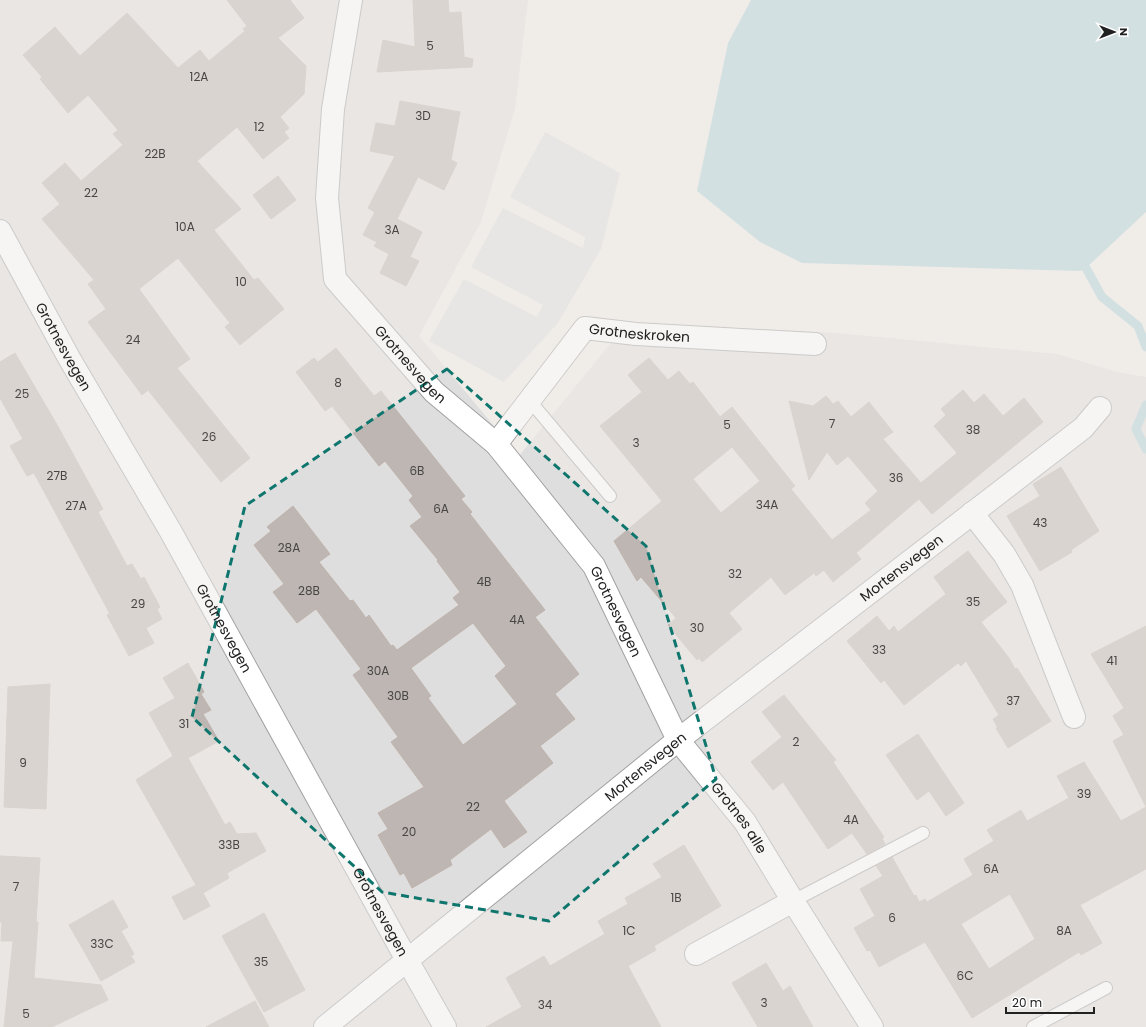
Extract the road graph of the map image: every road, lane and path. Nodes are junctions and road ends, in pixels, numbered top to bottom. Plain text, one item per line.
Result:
1 (351, 0) edge
2 (0, 231) edge
3 (815, 344) dead end
4 (530, 401) junction
5 (1100, 408) dead end
6 (496, 444) junction
7 (610, 496) dead end
8 (972, 513) junction
9 (1074, 717) dead end
10 (678, 740) junction
11 (923, 833) dead end
12 (793, 901) junction
13 (696, 954) dead end
14 (407, 960) junction
15 (1106, 988) dead end
16 (325, 1027) edge
17 (445, 1027) edge
18 (872, 1027) edge
19 (1033, 1027) edge

1 - 6 street, Grotnesvegen
2 - 14 street, Grotnesvegen
3 - 4 street, Grotneskroken
4 - 6 street, Grotneskroken
4 - 7 lane
5 - 8 street, Mortensvegen
6 - 10 street, Grotnesvegen
8 - 9 street
8 - 10 street, Mortensvegen
10 - 12 street, Grotnes alle
10 - 14 street, Mortensvegen
11 - 12 lane
12 - 13 street
12 - 18 street, Grotnes alle
14 - 16 street, Mortensvegen
14 - 17 street, Grotnesvegen
15 - 19 lane

